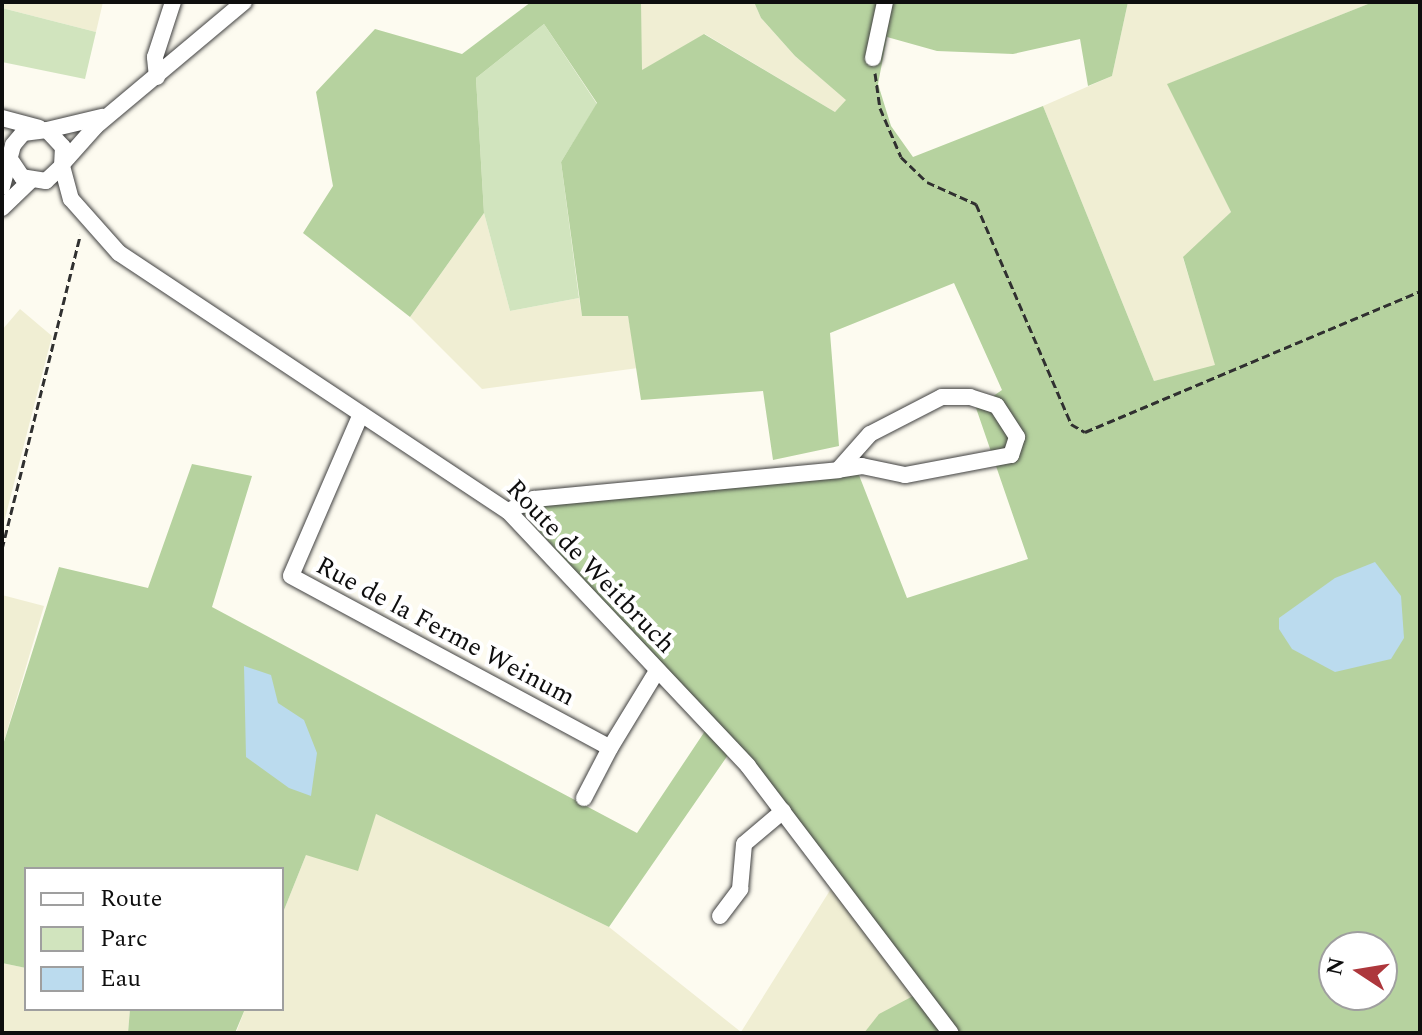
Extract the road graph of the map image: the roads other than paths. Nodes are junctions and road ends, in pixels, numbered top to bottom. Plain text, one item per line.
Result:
1 (173, 2) edge
2 (244, 2) edge
3 (885, 2) edge
4 (873, 58) road end
5 (157, 77) junction
6 (111, 114) junction
7 (2, 118) edge
8 (43, 129) junction
9 (8, 152) edge
10 (63, 164) junction
11 (34, 182) junction
12 (2, 187) edge
13 (71, 199) junction
14 (2, 208) edge
15 (361, 414) junction
16 (838, 470) junction
17 (508, 511) junction
18 (657, 671) junction
19 (610, 748) junction
20 (584, 798) dead end
21 (783, 811) junction
22 (720, 916) dead end
23 (951, 1033) edge

1 - 5 street
2 - 5 street
3 - 4 street
5 - 6 street
6 - 8 street
6 - 10 street
7 - 8 street
8 - 9 street
8 - 10 street, Route de Weitbruch
9 - 11 street, Route de Weitbruch
9 - 12 street
10 - 11 street
10 - 13 street, Route de Weitbruch
11 - 13 street, Route de Weitbruch
11 - 14 street
13 - 15 street, Route de Weitbruch
15 - 17 street, Route de Weitbruch
15 - 19 street, Rue de la Ferme Weinum
16 - 16 street
16 - 17 street
17 - 18 street, Route de Weitbruch
18 - 19 street
18 - 21 street, Route de Weitbruch
19 - 20 street
21 - 22 street
21 - 23 street, Route de Weitbruch

